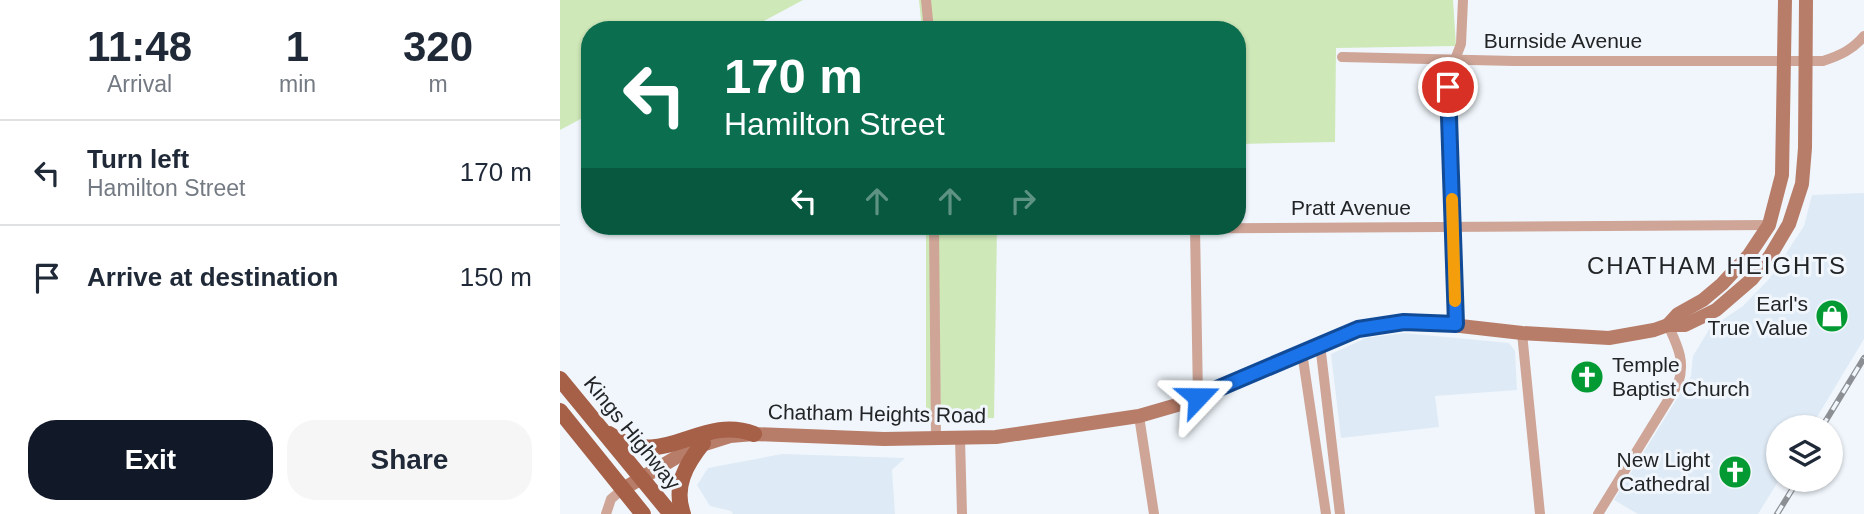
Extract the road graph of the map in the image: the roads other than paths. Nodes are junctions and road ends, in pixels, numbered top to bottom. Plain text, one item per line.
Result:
1 (926, 0) edge
2 (1464, 0) edge
3 (1785, 0) edge
4 (1806, 0) edge
5 (928, 21) edge
6 (1864, 36) edge
7 (1342, 57) dead end
8 (1456, 59) junction
9 (1805, 60) junction
10 (1785, 61) junction
11 (1769, 225) junction
12 (1453, 227) junction
13 (1246, 228) edge
14 (934, 235) edge
15 (1195, 235) edge
16 (1456, 324) junction
17 (1668, 324) junction
18 (1522, 333) junction
19 (1320, 344) junction
20 (1302, 352) junction
21 (560, 379) edge
22 (1198, 397) junction
23 (560, 411) edge
24 (1139, 416) junction
25 (602, 429) junction
26 (754, 434) junction
27 (936, 438) junction
28 (960, 438) junction
29 (703, 443) junction
30 (642, 478) junction
31 (623, 489) junction
32 (606, 514) edge
33 (643, 514) edge
34 (671, 514) edge
35 (683, 514) edge
36 (962, 514) edge
37 (1154, 514) edge
38 (1326, 514) edge
39 (1340, 514) edge
40 (1540, 514) edge
41 (1598, 514) edge

1 - 5 street
2 - 8 street
3 - 10 main road, Chatham Heights Road
4 - 9 main road, Chatham Heights Road
6 - 9 street, Burnside Avenue
7 - 8 street, Burnside Avenue
8 - 10 street, Burnside Avenue
8 - 12 street
9 - 10 street, Burnside Avenue
9 - 17 main road, Chatham Heights Road
10 - 11 main road, Chatham Heights Road
11 - 12 street, Pratt Avenue
11 - 17 main road, Chatham Heights Road
12 - 13 street, Pratt Avenue
12 - 16 street
14 - 27 street
15 - 22 street
16 - 18 main road, Chatham Heights Road
16 - 19 main road, Chatham Heights Road
17 - 18 main road, Chatham Heights Road
17 - 41 street
18 - 40 street
19 - 20 main road, Chatham Heights Road
19 - 39 street
20 - 22 main road, Chatham Heights Road
20 - 38 street
21 - 25 main road, Kings Highway
22 - 24 main road, Chatham Heights Road
23 - 31 main road, Kings Highway
24 - 28 main road, Chatham Heights Road
24 - 37 street
25 - 26 main road
25 - 30 main road, Kings Highway
26 - 27 main road, Chatham Heights Road
26 - 29 main road, Chatham Heights Road
27 - 28 main road, Chatham Heights Road
28 - 36 street
29 - 30 main road, Chatham Heights Road
29 - 35 main road
30 - 31 main road, Chatham Heights Road
30 - 34 main road, Kings Highway
31 - 32 street
31 - 33 main road, Kings Highway

